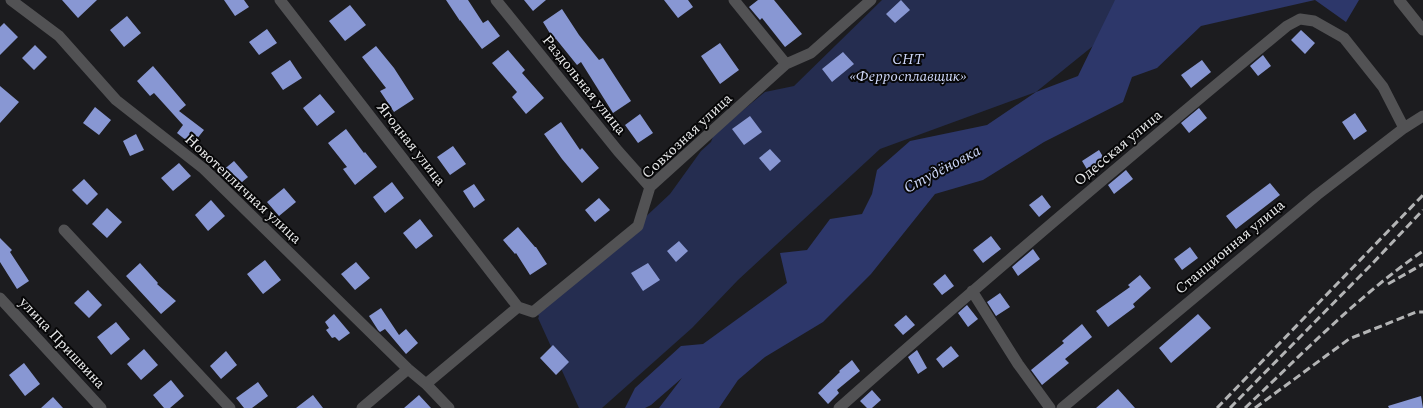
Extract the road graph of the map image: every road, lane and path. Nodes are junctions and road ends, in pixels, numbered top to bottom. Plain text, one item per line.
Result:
1 (10, 0) edge
2 (280, 0) edge
3 (496, 0) edge
4 (734, 0) edge
5 (870, 0) edge
6 (1399, 0) edge
7 (1423, 30) edge
8 (786, 64) junction
9 (1423, 116) edge
10 (1404, 128) junction
11 (650, 187) junction
12 (64, 230) dead end
13 (972, 291) junction
14 (0, 298) edge
15 (518, 307) junction
16 (408, 369) junction
17 (426, 384) junction
18 (101, 408) edge
19 (230, 408) edge
20 (362, 408) edge
21 (449, 408) edge
22 (839, 408) edge
23 (1050, 408) edge
24 (1062, 408) edge

1 - 16 street, Новотепличная улица
2 - 15 street, Ягодная улица
3 - 11 street, Раздольная улица
4 - 8 street
5 - 8 street, Совхозная улица
6 - 7 street
8 - 11 street, Совхозная улица
9 - 10 street, Станционная улица
10 - 13 street, Одесская улица
10 - 24 street, Станционная улица
11 - 15 street, Совхозная улица
12 - 19 street
13 - 22 street, Одесская улица
13 - 23 street
14 - 18 street, улица Пришвина
15 - 17 street
16 - 17 street, Новотепличная улица
16 - 20 street
17 - 21 street, Новотепличная улица

